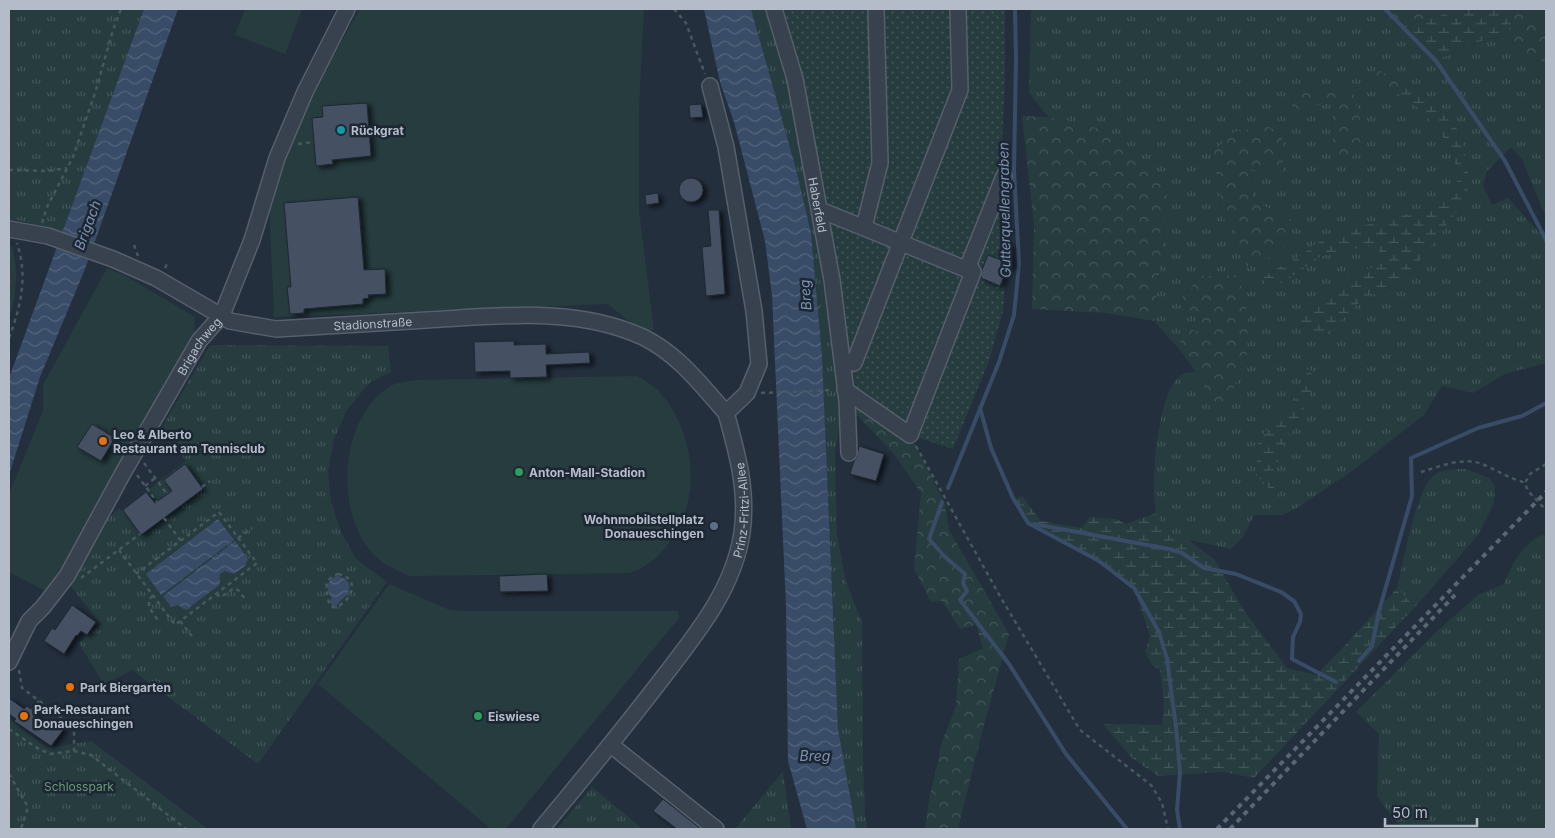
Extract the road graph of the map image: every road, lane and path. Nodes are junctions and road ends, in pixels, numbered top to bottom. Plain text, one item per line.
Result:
1 (121, 9) edge
2 (347, 9) edge
3 (674, 9) edge
4 (774, 9) edge
5 (876, 9) edge
6 (958, 9) edge
7 (710, 86) joint
8 (67, 168) junction
9 (9, 170) edge
10 (1004, 176) dead end
11 (820, 210) junction
12 (864, 228) junction
13 (12, 235) edge
14 (44, 235) junction
15 (901, 243) junction
16 (168, 262) dead end
17 (165, 269) dead end
18 (973, 272) junction
19 (222, 315) junction
20 (9, 338) edge
21 (854, 363) dead end
22 (842, 390) junction
23 (764, 394) dead end
24 (726, 413) junction
25 (910, 435) junction
26 (849, 453) dead end
27 (140, 457) dead end
28 (1546, 464) edge
29 (133, 470) dead end
30 (1421, 472) dead end
31 (155, 478) junction
32 (210, 481) dead end
33 (1525, 483) junction
34 (145, 486) junction
35 (202, 487) dead end
36 (167, 494) dead end
37 (157, 502) dead end
38 (1546, 510) edge
39 (164, 518) dead end
40 (252, 528) dead end
41 (140, 534) dead end
42 (238, 538) junction
43 (181, 541) junction
44 (119, 550) junction
45 (136, 574) junction
46 (78, 581) dead end
47 (216, 594) junction
48 (153, 596) junction
49 (246, 600) dead end
50 (341, 603) joint
51 (180, 621) junction
52 (159, 622) dead end
53 (192, 636) dead end
54 (14, 664) edge
55 (39, 700) junction
56 (32, 710) dead end
57 (9, 729) edge
58 (612, 745) junction
59 (74, 750) junction
60 (9, 774) edge
61 (21, 829) edge
62 (186, 829) edge
63 (541, 829) edge
64 (716, 829) edge
65 (1168, 829) edge

1 - 8 path
2 - 19 street, Brigachweg
3 - 7 path
4 - 11 street, Haberfeld
5 - 12 street
6 - 15 street
7 - 24 street
8 - 9 path
8 - 14 path
10 - 18 street
11 - 12 street
11 - 22 street, Haberfeld
12 - 15 street
13 - 14 street, Stadionstraße
13 - 20 path
14 - 19 street, Stadionstraße
15 - 18 street
15 - 21 street
16 - 17 path
18 - 25 street
19 - 24 street, Stadionstraße
19 - 54 street, Brigachweg
22 - 23 path
22 - 25 street
22 - 26 street, Haberfeld
24 - 58 street, Prinz-Fritzi-Allee
25 - 65 path
27 - 31 path
28 - 33 path
29 - 34 path
30 - 33 path
31 - 34 path
31 - 36 path
32 - 35 path
33 - 38 path
34 - 37 path
39 - 43 path
40 - 42 path
41 - 44 path
42 - 43 path
42 - 47 path
43 - 45 path
44 - 45 path
44 - 46 path
45 - 48 path
47 - 49 path
47 - 51 path
48 - 51 path
48 - 52 path
50 - 50 path
51 - 53 path
54 - 55 path
55 - 56 path
55 - 59 path
57 - 59 path
58 - 63 street, Prinz-Fritzi-Allee
58 - 64 street
59 - 62 path
60 - 61 path

